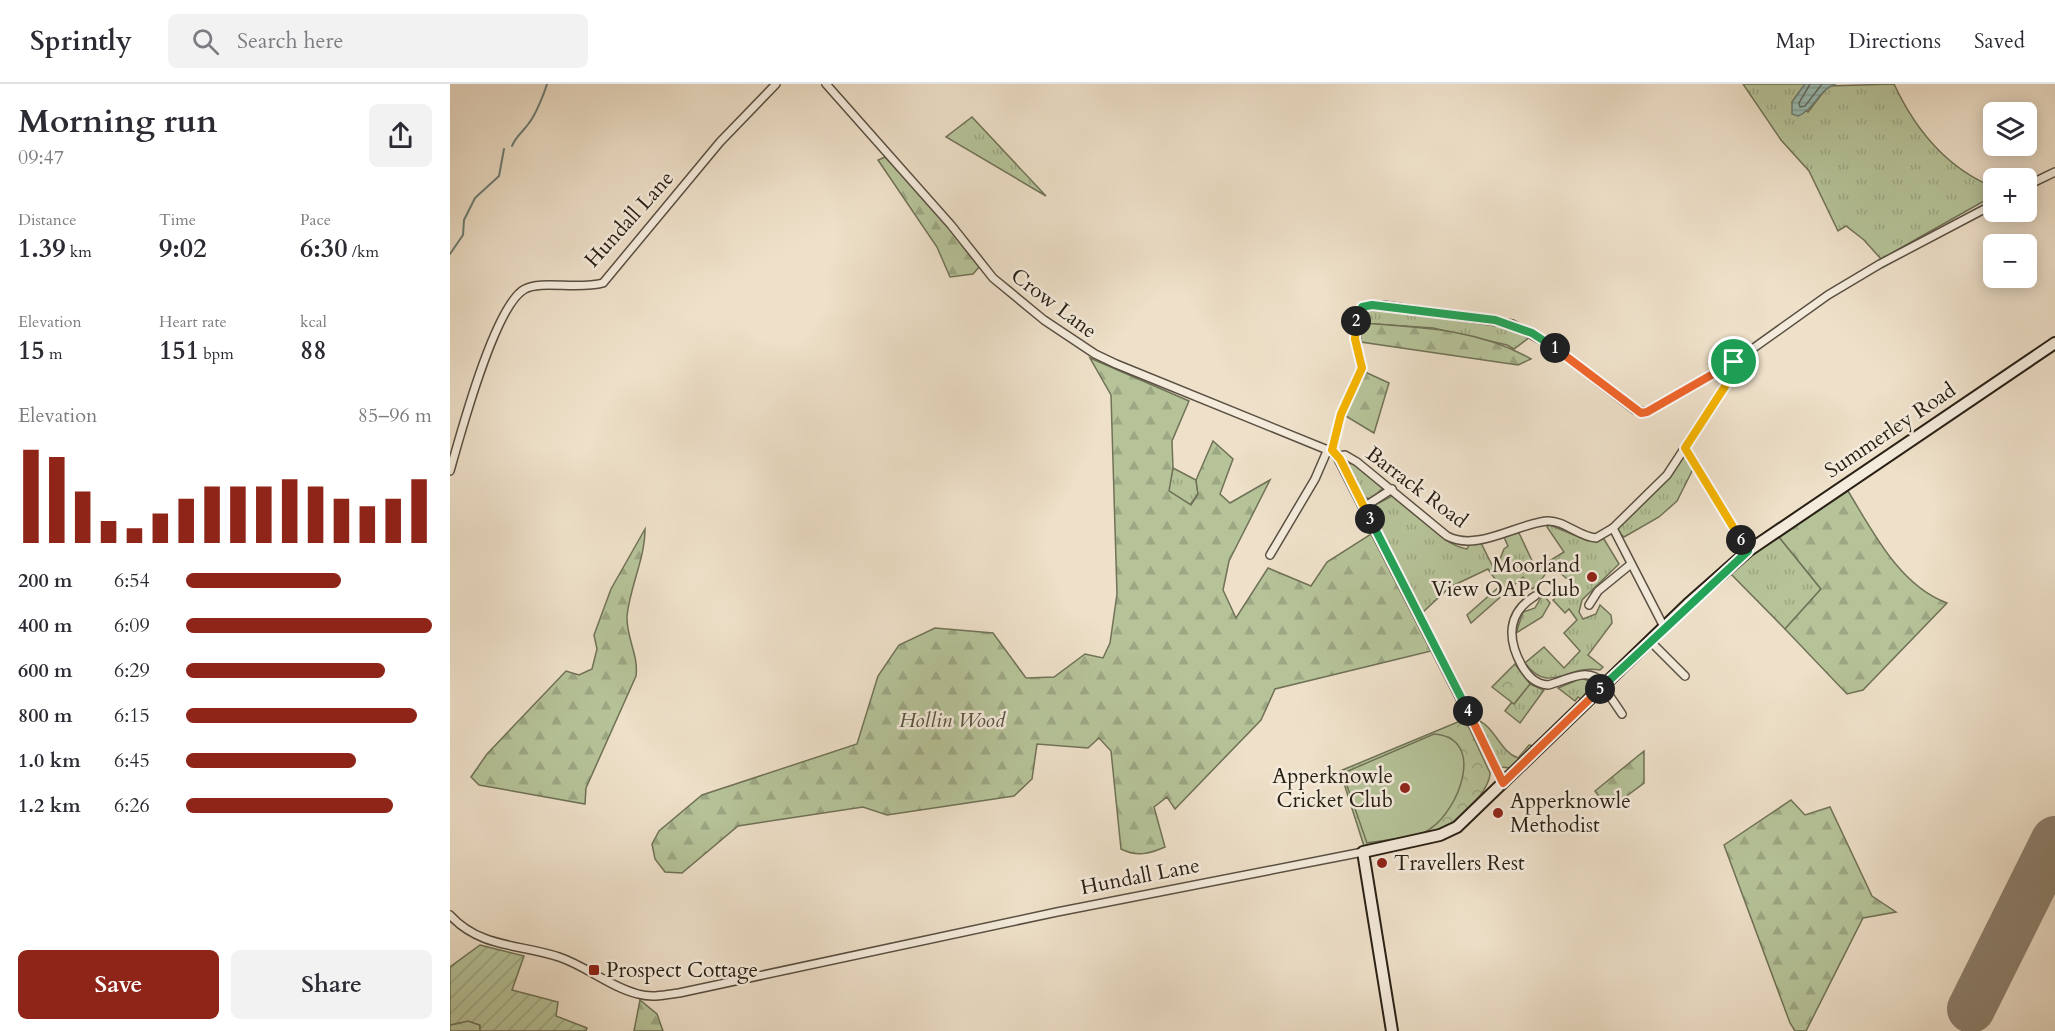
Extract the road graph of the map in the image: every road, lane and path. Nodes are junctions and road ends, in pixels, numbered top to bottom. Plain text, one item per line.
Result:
1 (776, 84) edge
2 (826, 84) edge
3 (2055, 171) edge
4 (2037, 180) edge
5 (1983, 210) edge
6 (2055, 343) edge
7 (1734, 362) junction
8 (1685, 448) junction
9 (1330, 449) junction
10 (1338, 456) junction
11 (450, 471) edge
12 (1392, 489) junction
13 (1364, 507) junction
14 (1613, 528) junction
15 (1748, 551) junction
16 (1270, 555) dead end
17 (1631, 564) junction
18 (1533, 600) dead end
19 (1589, 605) dead end
20 (1664, 627) junction
21 (1650, 641) junction
22 (1685, 676) dead end
23 (1604, 685) junction
24 (1622, 714) dead end
25 (1503, 783) junction
26 (1363, 852) junction
27 (450, 915) edge
28 (1392, 1031) edge

1 - 11 street, Hundall Lane
2 - 9 street, Crow Lane
3 - 4 street
5 - 7 street
6 - 15 street, Summerley Road
7 - 8 street
7 - 9 street
8 - 14 street
8 - 15 street
9 - 10 street
9 - 16 street
10 - 12 street, Barrack Road
10 - 13 street
12 - 13 street
12 - 14 street, Barrack Road
13 - 25 street
14 - 17 street
15 - 20 street, Hundall Lane
17 - 19 street
17 - 20 street
18 - 23 street
20 - 21 street, Hundall Lane
21 - 22 street
21 - 23 street, Hundall Lane
23 - 24 street
23 - 25 street, Hundall Lane
25 - 26 street, Hundall Lane
26 - 27 street, Hundall Lane
26 - 28 street

